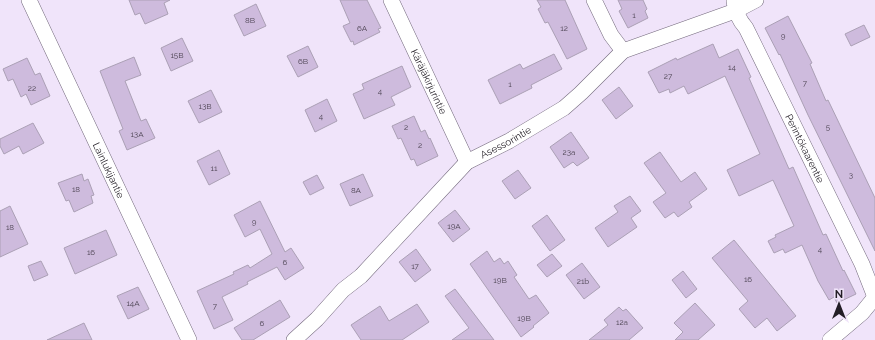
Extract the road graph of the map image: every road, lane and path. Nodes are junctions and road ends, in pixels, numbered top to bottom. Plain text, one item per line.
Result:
1 (30, 0) edge
2 (391, 0) edge
3 (594, 0) edge
4 (756, 0) edge
5 (735, 5) edge
6 (622, 51) junction
7 (468, 162) junction
8 (868, 261) edge
9 (875, 297) edge
10 (189, 340) edge
11 (294, 340) edge
12 (830, 340) edge

1 - 10 street, Lainlukijantie
2 - 7 street, Käräjäkirjurintie
3 - 6 street
4 - 5 street, Asessorintie
5 - 6 street, Asessorintie
5 - 8 street, Perintökaarentie
6 - 7 street, Asessorintie
7 - 11 street, Asessorintie
8 - 9 street, Perintökaarentie
9 - 12 street

